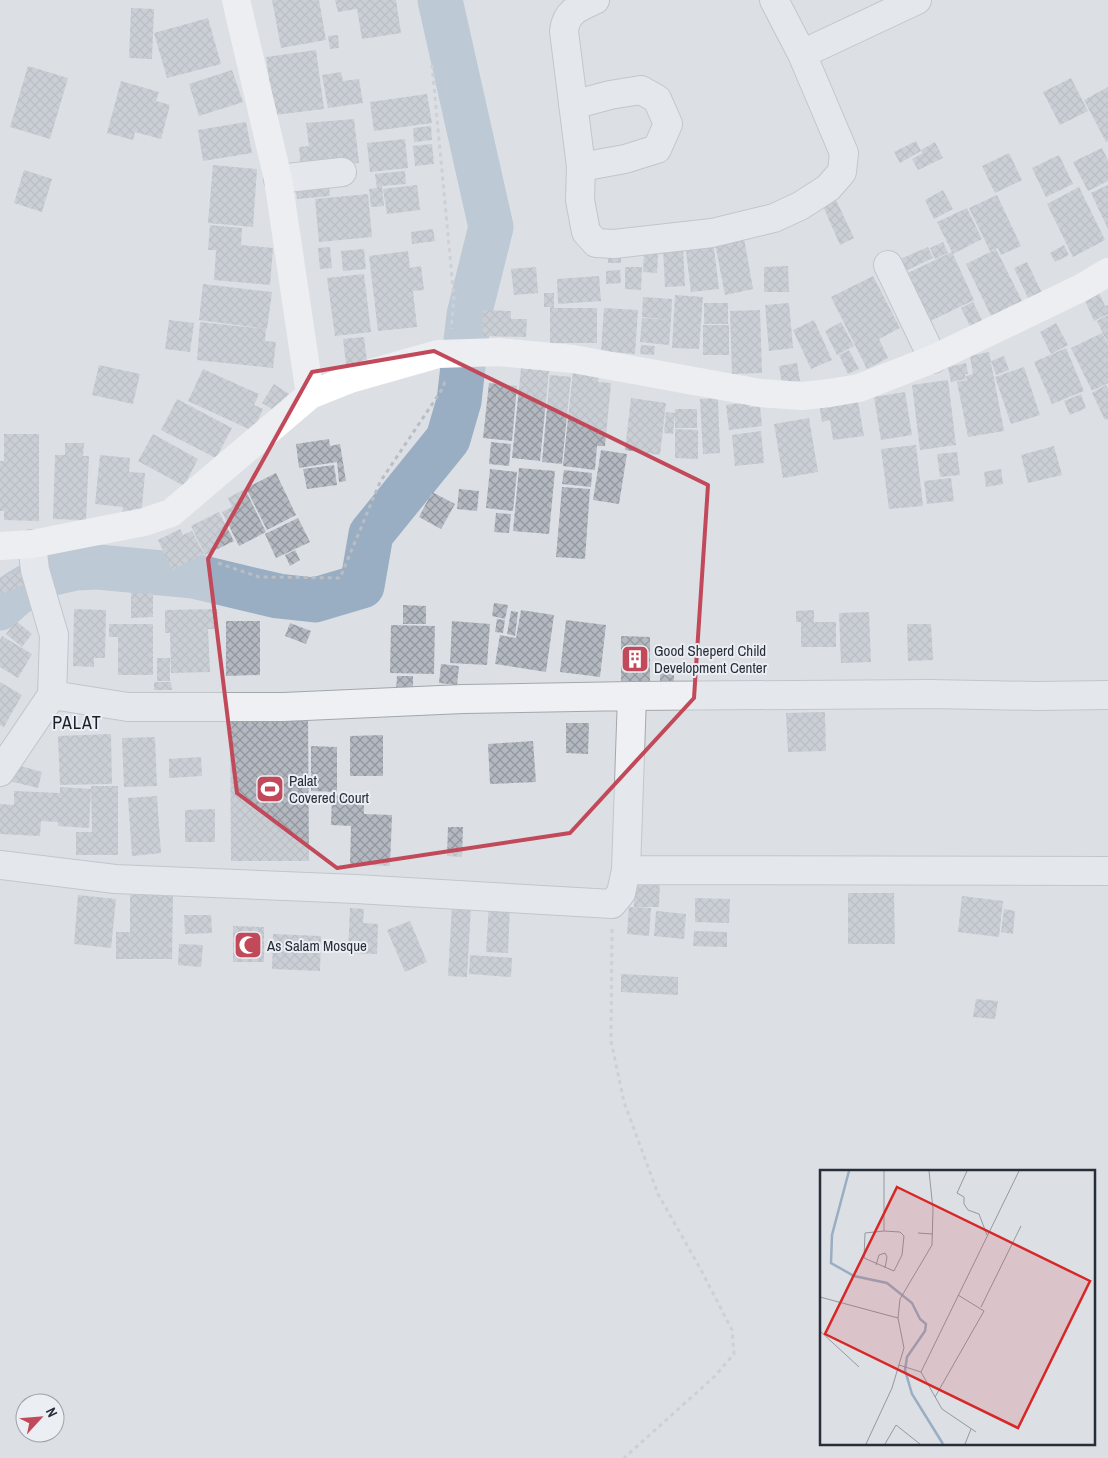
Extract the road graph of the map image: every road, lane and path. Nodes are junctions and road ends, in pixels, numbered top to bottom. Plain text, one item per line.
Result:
1 (236, 0) edge
2 (595, 0) edge
3 (774, 0) edge
4 (917, 0) edge
5 (802, 54) junction
6 (572, 105) junction
7 (581, 167) junction
8 (342, 172) dead end
9 (278, 179) junction
10 (888, 265) dead end
11 (1108, 272) edge
12 (933, 360) junction
13 (310, 395) junction
14 (32, 544) junction
15 (0, 546) edge
16 (1108, 677) edge
17 (52, 695) junction
18 (1108, 695) edge
19 (632, 696) junction
20 (1080, 696) junction
21 (0, 772) edge
22 (0, 865) edge
23 (626, 870) junction
24 (1108, 871) edge
25 (612, 904) junction
26 (624, 1458) edge

1 - 9 street
2 - 6 street
3 - 5 street
4 - 5 street
5 - 7 street
6 - 7 street
6 - 7 street
8 - 9 street
9 - 13 street
10 - 12 street
11 - 12 street
12 - 13 street
13 - 14 street
14 - 15 street
14 - 17 street
16 - 20 street
17 - 19 street
17 - 21 street
18 - 20 street
19 - 20 street
19 - 23 street
22 - 25 street
23 - 24 street
23 - 25 street
25 - 26 path

